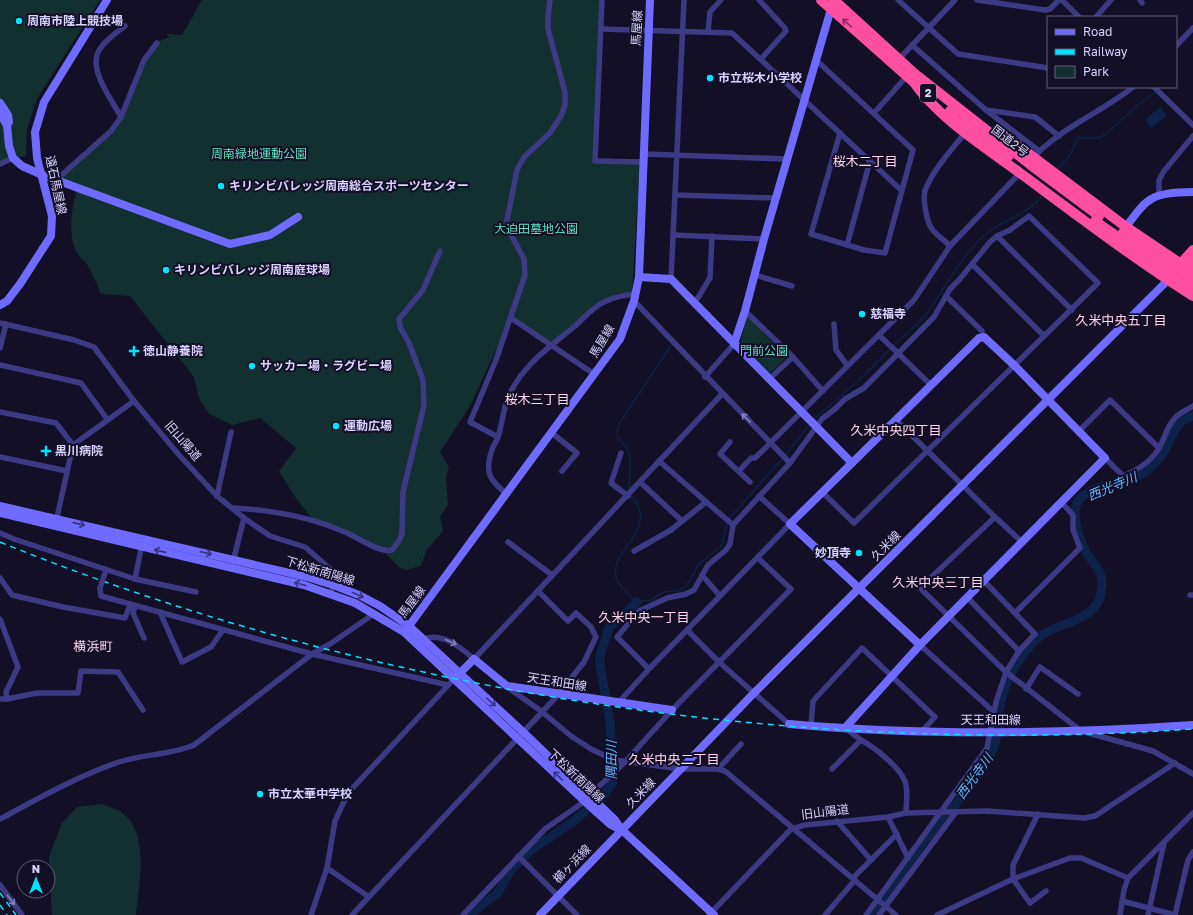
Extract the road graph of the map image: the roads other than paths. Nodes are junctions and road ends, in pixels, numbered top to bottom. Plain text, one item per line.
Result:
1 (107, 0) edge
2 (550, 0) edge
3 (602, 0) edge
4 (650, 0) edge
5 (684, 0) edge
6 (720, 0) edge
7 (822, 0) edge
8 (898, 0) edge
9 (955, 0) edge
10 (977, 0) edge
11 (1061, 0) edge
12 (1111, 0) edge
13 (763, 1) edge
14 (832, 4) edge
15 (1078, 16) edge
16 (1097, 16) edge
17 (125, 26) dead end
18 (929, 28) junction
19 (1193, 28) edge
20 (601, 29) junction
21 (649, 30) junction
22 (682, 31) junction
23 (708, 32) junction
24 (157, 43) dead end
25 (912, 45) junction
26 (1177, 45) edge
27 (762, 59) junction
28 (898, 60) junction
29 (817, 61) junction
30 (1047, 68) edge
31 (912, 77) junction
32 (1132, 88) edge
33 (1155, 88) edge
34 (805, 102) junction
35 (0, 103) edge
36 (986, 110) junction
37 (874, 113) junction
38 (0, 114) edge
39 (122, 117) junction
40 (7, 125) junction
41 (1193, 125) edge
42 (840, 133) junction
43 (965, 133) junction
44 (1059, 136) junction
45 (1193, 136) edge
46 (1036, 155) junction
47 (677, 156) junction
48 (13, 158) junction
49 (644, 158) junction
50 (787, 159) junction
51 (870, 161) junction
52 (0, 164) edge
53 (1020, 173) junction
54 (40, 174) junction
55 (56, 180) junction
56 (1050, 183) junction
57 (901, 190) junction
58 (1193, 192) edge
59 (1159, 194) junction
60 (676, 195) junction
61 (776, 198) junction
62 (298, 217) dead end
63 (1097, 219) junction
64 (1126, 227) junction
65 (674, 235) junction
66 (712, 236) junction
67 (997, 236) junction
68 (764, 239) junction
69 (1115, 243) junction
70 (847, 245) junction
71 (950, 246) junction
72 (440, 250) dead end
73 (1193, 250) edge
74 (972, 264) junction
75 (1188, 266) edge
76 (755, 275) junction
77 (639, 277) junction
78 (671, 279) junction
79 (1168, 280) junction
80 (1193, 280) edge
81 (792, 286) dead end
82 (1193, 289) edge
83 (946, 296) junction
84 (1193, 296) edge
85 (635, 297) junction
86 (694, 304) junction
87 (0, 305) edge
88 (1072, 310) junction
89 (745, 311) junction
90 (511, 318) junction
91 (3, 324) edge
92 (834, 324) dead end
93 (982, 331) dead end
94 (879, 335) junction
95 (1044, 336) junction
96 (734, 344) junction
97 (552, 346) junction
98 (0, 348) edge
99 (898, 352) junction
100 (793, 357) junction
101 (0, 365) edge
102 (848, 365) junction
103 (1015, 366) junction
104 (594, 374) junction
105 (706, 377) junction
106 (769, 379) junction
107 (931, 385) junction
108 (823, 391) junction
109 (722, 394) junction
110 (134, 400) junction
111 (1048, 400) junction
112 (1193, 406) edge
113 (0, 412) edge
114 (801, 412) junction
115 (107, 419) junction
116 (896, 420) junction
117 (816, 426) junction
118 (1079, 431) junction
119 (231, 432) dead end
120 (552, 433) junction
121 (498, 437) junction
122 (730, 442) dead end
123 (770, 442) junction
124 (73, 445) junction
125 (1159, 448) junction
126 (928, 452) junction
127 (621, 453) dead end
128 (0, 457) edge
129 (1105, 458) junction
130 (659, 461) junction
131 (790, 463) junction
132 (852, 463) junction
133 (67, 471) junction
134 (562, 471) dead end
135 (739, 471) junction
136 (640, 482) junction
137 (750, 482) dead end
138 (963, 485) junction
139 (823, 493) junction
140 (507, 494) junction
141 (217, 496) junction
142 (628, 496) junction
143 (759, 496) junction
144 (706, 502) junction
145 (1062, 503) junction
146 (0, 506) edge
147 (233, 508) junction
148 (0, 513) edge
149 (995, 517) junction
150 (244, 518) junction
151 (682, 521) junction
152 (56, 522) junction
153 (790, 524) junction
154 (733, 525) junction
155 (0, 533) edge
156 (508, 542) dead end
157 (1022, 542) junction
158 (143, 543) junction
159 (634, 551) dead end
160 (758, 558) junction
161 (232, 564) junction
162 (106, 571) junction
163 (552, 575) junction
164 (702, 575) junction
165 (0, 578) edge
166 (135, 579) junction
167 (984, 581) junction
168 (332, 589) junction
169 (859, 589) junction
170 (538, 591) junction
171 (196, 592) dead end
172 (720, 596) junction
173 (968, 597) junction
174 (132, 606) junction
175 (160, 612) junction
176 (375, 613) junction
177 (1015, 613) junction
178 (950, 616) junction
179 (0, 619) edge
180 (406, 629) junction
181 (223, 630) junction
182 (687, 630) junction
183 (144, 638) dead end
184 (423, 639) junction
185 (920, 645) junction
186 (1019, 651) junction
187 (312, 654) junction
188 (474, 659) junction
189 (719, 662) junction
190 (649, 669) junction
191 (1006, 672) junction
192 (458, 676) junction
193 (892, 677) junction
194 (448, 685) junction
195 (507, 686) junction
196 (1026, 689) junction
197 (754, 693) junction
198 (558, 694) junction
199 (1078, 694) dead end
200 (0, 699) edge
201 (7, 699) junction
202 (618, 704) junction
203 (143, 710) dead end
204 (672, 710) junction
205 (541, 711) junction
206 (994, 712) junction
207 (789, 724) joint
208 (1193, 725) edge
209 (811, 726) junction
210 (845, 728) junction
211 (922, 731) junction
212 (1081, 731) junction
213 (991, 733) junction
214 (520, 735) junction
215 (861, 740) junction
216 (741, 744) dead end
217 (625, 762) junction
218 (1175, 763) junction
219 (681, 769) junction
220 (718, 769) junction
221 (832, 769) dead end
222 (1193, 774) edge
223 (588, 799) junction
224 (942, 812) junction
225 (956, 812) junction
226 (906, 813) junction
227 (1038, 814) junction
228 (1193, 814) edge
229 (888, 817) junction
230 (0, 818) edge
231 (837, 821) junction
232 (791, 829) junction
233 (622, 830) junction
234 (896, 834) junction
235 (1164, 842) junction
236 (1193, 852) edge
237 (518, 856) junction
238 (908, 858) junction
239 (871, 860) junction
240 (327, 868) junction
241 (1128, 878) junction
242 (854, 879) junction
243 (1013, 879) junction
244 (0, 886) edge
245 (1046, 891) dead end
246 (558, 896) junction
247 (369, 897) junction
248 (877, 899) junction
249 (1122, 901) junction
250 (886, 906) junction
251 (1149, 908) junction
252 (355, 914) edge
253 (712, 914) edge
254 (22, 915) edge
255 (311, 915) edge
256 (463, 915) edge
257 (540, 915) edge
258 (577, 915) edge
259 (825, 915) edge
260 (866, 915) edge
261 (879, 915) edge
262 (896, 915) edge
263 (938, 915) edge
264 (1120, 915) edge
265 (1148, 915) edge
266 (1175, 915) edge

1 - 54 street, 遠石馬屋線
2 - 90 street
3 - 20 street
4 - 21 street, 馬屋線
5 - 22 street
6 - 23 street
7 - 14 highway, 国道2号 / 2
8 - 18 street
9 - 18 street
10 - 11 street
11 - 15 street
12 - 16 street
13 - 27 street
14 - 28 highway, 国道2号 / 2
14 - 29 street
31 -> 14 highway, 国道2号 / 2
17 - 39 street
18 - 25 street
18 - 30 street
19 - 26 street
20 - 21 street
20 - 49 street
21 - 22 street
21 - 49 street, 馬屋線
22 - 23 street
22 - 47 street
23 - 27 street
24 - 39 street
25 - 28 street
25 - 36 street
27 - 34 street
28 - 31 highway, 国道2号 / 2
29 - 34 street
29 - 37 street
31 - 37 street
31 - 43 highway, 2
31 - 46 highway, 2
31 - 56 highway, 国道2号 / 2
32 - 44 street
33 - 41 street
34 - 42 street
34 - 50 street
35 - 40 street
36 - 44 street
36 - 46 street
37 - 57 street
38 - 40 street
39 - 55 street
40 - 48 street
42 - 51 street
42 - 70 street
43 - 53 highway, 2
43 - 71 street
44 - 46 street
45 - 59 street
46 - 56 highway, 2
47 - 49 street
47 - 50 street
47 - 60 street
48 - 52 street
48 - 54 street
49 - 77 street, 馬屋線
50 - 61 street
51 - 57 street
51 - 70 street
53 - 56 highway, 2
53 - 71 street
54 - 55 street
54 - 87 street, 遠石馬屋線
55 - 62 street
56 - 63 highway, 国道2号 / 2
56 - 64 highway, 2
56 - 69 highway, 2
57 - 70 street
58 - 59 street
59 - 64 street
60 - 61 street
60 - 65 street
61 - 68 street
63 - 80 highway, 国道2号 / 2, bridge
63 - 82 highway, 国道2号 / 2, bridge
64 - 69 street
64 - 75 highway, 2
65 - 66 street
65 - 78 street
66 - 68 street
66 - 86 street
67 - 74 street
67 - 88 street
67 - 88 street
68 - 76 street
69 - 79 highway, 2
71 - 94 street
72 - 147 street
73 - 75 highway
74 - 83 street
74 - 95 street
75 - 79 highway
76 - 81 street
76 - 89 street
77 - 78 street
77 - 85 street, 馬屋線
78 - 86 street
79 - 84 highway, 2
79 - 111 street, 久米線
83 - 93 street
83 - 99 street
85 - 97 street
85 - 104 street, 馬屋線
85 - 105 street
86 - 96 street
88 - 95 street
89 - 96 street
89 - 100 street
90 - 97 street
90 - 121 street
91 - 98 street
91 - 110 street, 旧山陽道
92 - 102 street
94 - 99 street
94 - 102 street
95 - 103 street
96 - 105 street
96 - 106 street
97 - 104 street
97 - 121 street
99 - 107 street
99 - 117 street
100 - 106 street
100 - 108 street
101 - 115 street
102 - 108 street
103 - 107 street
103 - 111 street
103 - 126 street
104 - 120 street, 馬屋線
105 - 109 street
106 - 114 street
107 - 116 street
108 - 114 street
123 -> 109 street
109 - 130 street
110 - 115 street
110 - 141 street, 旧山陽道
111 - 118 street
111 - 138 street, 久米線
112 - 125 street
113 - 124 street
114 - 117 street
114 - 123 street
115 - 124 street
116 - 126 street
116 - 132 street
117 - 131 street
117 - 132 street
118 - 125 street
118 - 129 street
119 - 141 street
120 - 134 street
120 - 140 street, 馬屋線
121 - 140 street
122 - 135 street
123 - 131 street
123 - 135 street
124 - 133 street
125 - 129 street
126 - 138 street
126 - 139 street
127 - 142 street
128 - 133 street
129 - 145 street
130 - 136 street
130 - 144 street
131 - 143 street
132 - 139 street
133 - 152 street
135 - 137 street
136 - 142 street
136 - 151 street
138 - 149 street
138 - 169 street, 久米線
139 - 153 street
140 - 180 street, 馬屋線
141 - 147 street, 旧山陽道
142 - 163 street
143 - 153 street
143 - 154 street
144 - 151 street
144 - 154 street
145 - 157 street
145 - 177 street
146 - 152 street, 下松新南陽線
147 - 150 street, 旧山陽道
148 - 152 street, 下松新南陽線
149 - 157 street
149 - 178 street
150 - 161 street
150 - 168 street, 旧山陽道
151 - 159 street
152 - 158 street, 下松新南陽線
153 - 160 street
153 - 169 street
154 - 164 street
155 - 162 street
156 - 163 street
157 - 167 street
158 - 161 street, 下松新南陽線
158 - 166 street
160 - 172 street
160 - 189 street
161 - 168 street, 下松新南陽線
162 - 166 street
162 - 174 street, bridge
163 - 170 street
164 - 172 street
164 - 190 street
165 - 174 street
166 - 171 street
167 - 173 street
167 - 177 street
168 - 176 street, 下松新南陽線
168 -> 180 street, 下松新南陽線
169 - 185 street
169 - 197 street, 久米線
170 - 188 street
170 - 198 street
172 - 182 street
173 - 178 street
173 - 186 street
174 - 175 street
174 - 183 street
175 - 181 street
175 - 181 street
176 - 180 street, 下松新南陽線
176 - 187 street
177 - 186 street
178 - 185 street
178 - 191 street
179 - 201 street
180 - 184 street, 下松新南陽線
180 - 192 street, 下松新南陽線
181 - 187 street
182 - 189 street
182 - 190 street
184 -> 188 street
184 - 192 street, 下松新南陽線
185 - 193 street
185 - 206 street
186 - 191 street
187 - 194 street
187 - 230 street
188 - 192 street
188 - 195 street
189 - 197 street
189 - 204 street
190 - 202 street
191 - 196 street
191 - 206 street
192 - 194 street
192 - 214 street, 下松新南陽線
193 - 209 street
193 - 210 street
193 - 211 street
194 - 240 street
195 - 198 street, 天王和田線
195 - 205 street
196 - 199 street
196 - 212 street
197 - 207 street
197 - 219 street, 久米線
198 - 202 street, 天王和田線
198 - 205 street
200 - 201 street
201 - 203 street
202 - 204 street, 天王和田線
204 - 217 street
205 - 214 street
205 - 217 street
206 - 213 street
207 - 209 street, 天王和田線
208 - 212 street, 天王和田線
209 - 210 street, 天王和田線
210 - 211 street, 天王和田線
210 - 215 street
211 - 213 street, 天王和田線
212 - 213 street, 天王和田線
212 - 218 street
213 - 224 street
214 - 223 street, 下松新南陽線
214 - 247 street
215 - 221 street
215 - 226 street
216 - 220 street
217 - 219 street
217 - 223 street
218 - 222 street
218 - 227 street, 旧山陽道
219 - 220 street
219 - 233 street, 久米線
220 - 232 street, 旧山陽道
223 - 233 street, 下松新南陽線
223 - 237 street
224 - 225 street, 旧山陽道
224 - 226 street, 旧山陽道
224 - 238 street
225 - 227 street, 旧山陽道
225 - 250 street
226 - 229 street, 旧山陽道
227 - 243 street
228 - 235 street
229 - 231 street, 旧山陽道
229 - 234 street
231 - 232 street, 旧山陽道
231 - 239 street
232 - 242 street
232 - 253 street
233 - 246 street, 櫛ヶ浜線
233 - 253 street, 下松新南陽線
234 - 238 street
234 - 239 street
235 - 241 street
235 - 251 street
236 - 266 street
237 - 246 street
237 - 256 street
238 - 248 street
239 - 242 street
240 - 247 street
240 - 255 street
241 - 243 street
241 - 249 street
242 - 248 street
242 - 259 street
243 - 245 street
243 - 263 street
244 -> 254 street
246 - 257 street, 櫛ヶ浜線
246 - 258 street
247 - 252 street
248 - 250 street
248 - 260 street
249 - 251 street
249 - 264 street
250 - 261 street
250 - 262 street
251 - 265 street
251 - 266 street

